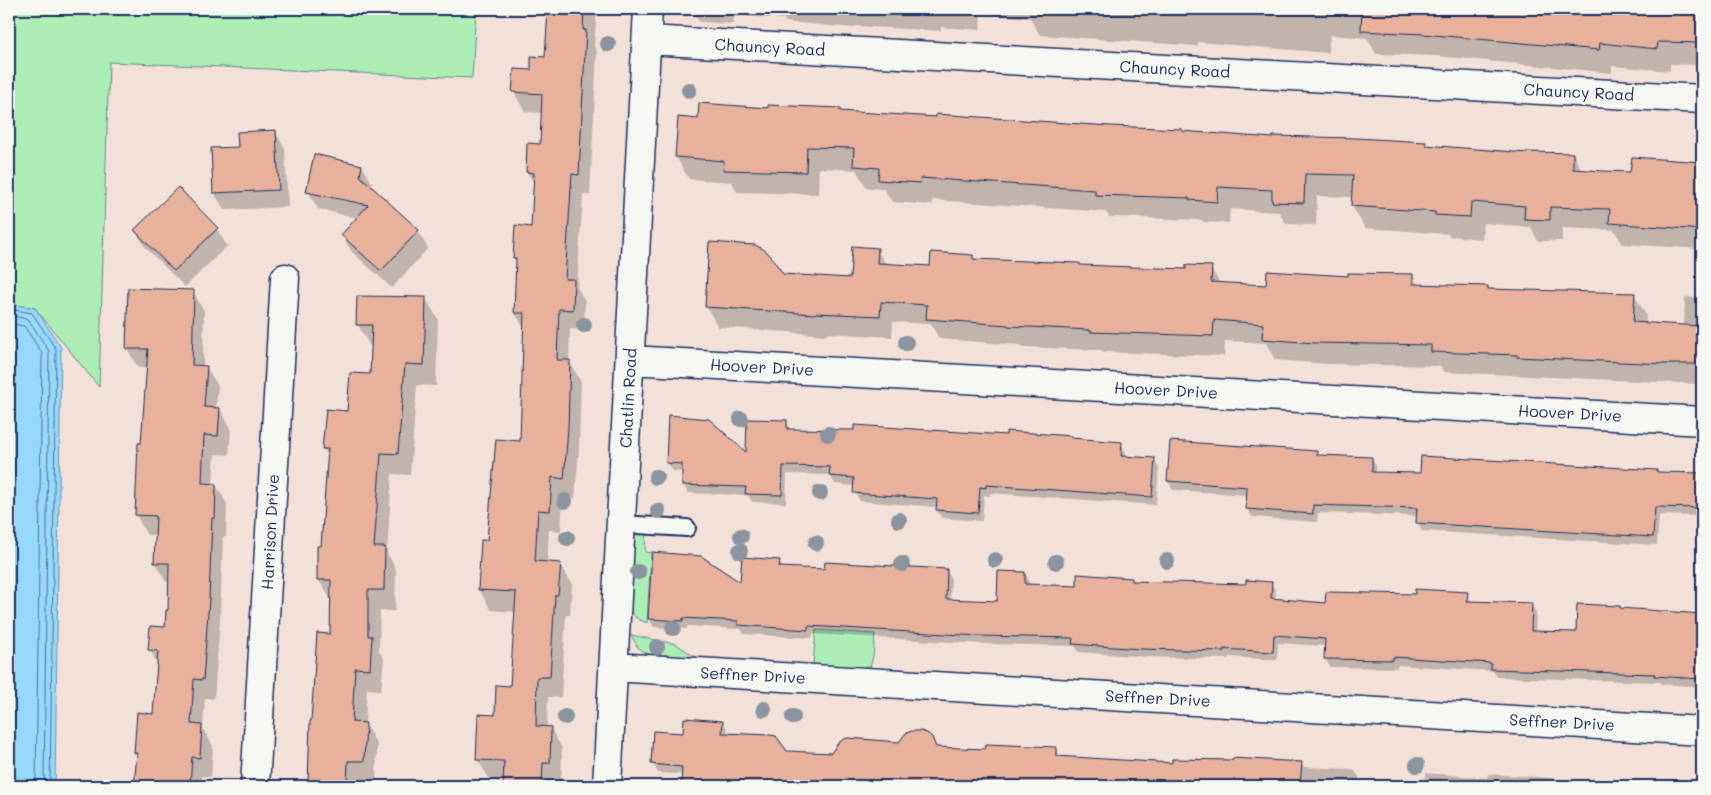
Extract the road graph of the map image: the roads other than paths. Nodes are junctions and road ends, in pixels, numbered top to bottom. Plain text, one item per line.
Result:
1 (648, 9) edge
2 (647, 40) junction
3 (1702, 98) edge
4 (284, 278) dead end
5 (630, 360) junction
6 (1702, 421) edge
7 (621, 524) junction
8 (687, 528) dead end
9 (613, 667) junction
10 (1702, 731) edge
11 (255, 786) edge
12 (607, 786) edge

1 - 2 street, Chatlin Road
2 - 3 street, Chauncy Road
2 - 5 street, Chatlin Road
4 - 11 street, Harrison Drive
5 - 6 street, Hoover Drive
5 - 7 street, Chatlin Road
7 - 8 lane
7 - 9 street, Chatlin Road
9 - 10 street, Seffner Drive
9 - 12 street, Chatlin Road

